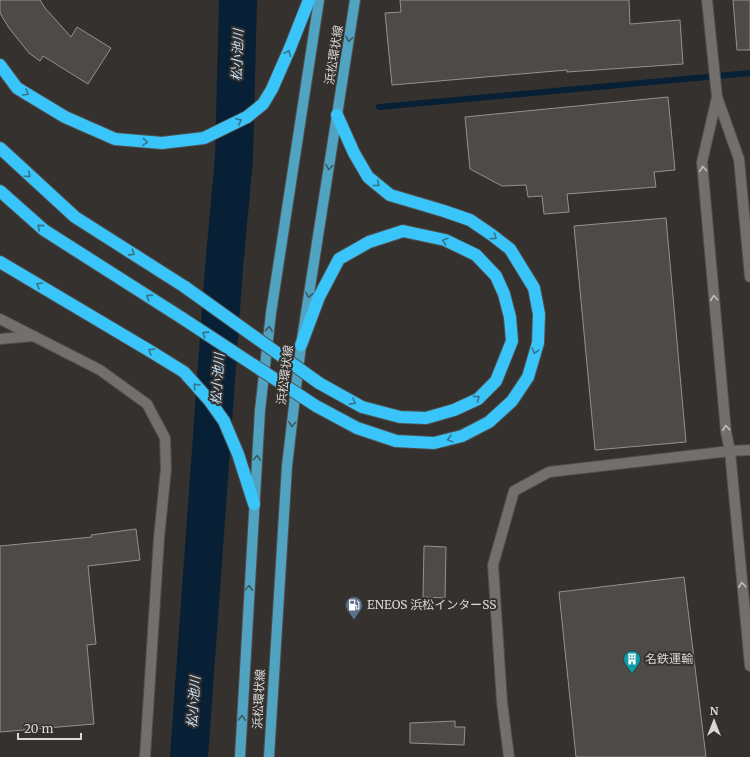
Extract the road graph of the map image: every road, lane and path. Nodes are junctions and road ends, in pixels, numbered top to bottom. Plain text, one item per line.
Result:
1 (309, 0) edge
2 (319, 0) edge
3 (355, 0) edge
4 (707, 0) edge
5 (0, 65) edge
6 (717, 97) junction
7 (337, 115) junction
8 (0, 148) edge
9 (0, 192) edge
10 (0, 262) edge
11 (750, 277) edge
12 (0, 319) edge
13 (34, 336) junction
14 (0, 339) edge
15 (301, 345) junction
16 (750, 450) edge
17 (730, 451) junction
18 (254, 504) junction
19 (750, 666) edge
20 (145, 757) edge
21 (240, 757) edge
22 (269, 757) edge
23 (509, 757) edge

5 -> 1 highway
18 -> 2 main road, 浜松環状線
3 -> 7 main road, 浜松環状線
4 - 6 street
6 - 11 street
17 -> 6 street
7 -> 9 highway, bridge
7 -> 15 main road, 浜松環状線
8 -> 15 highway, bridge
18 -> 10 highway
12 - 13 street
13 - 14 street
13 - 20 street
15 -> 22 main road, 浜松環状線
16 - 17 street
19 -> 17 street
17 - 23 street
21 -> 18 main road, 浜松環状線

